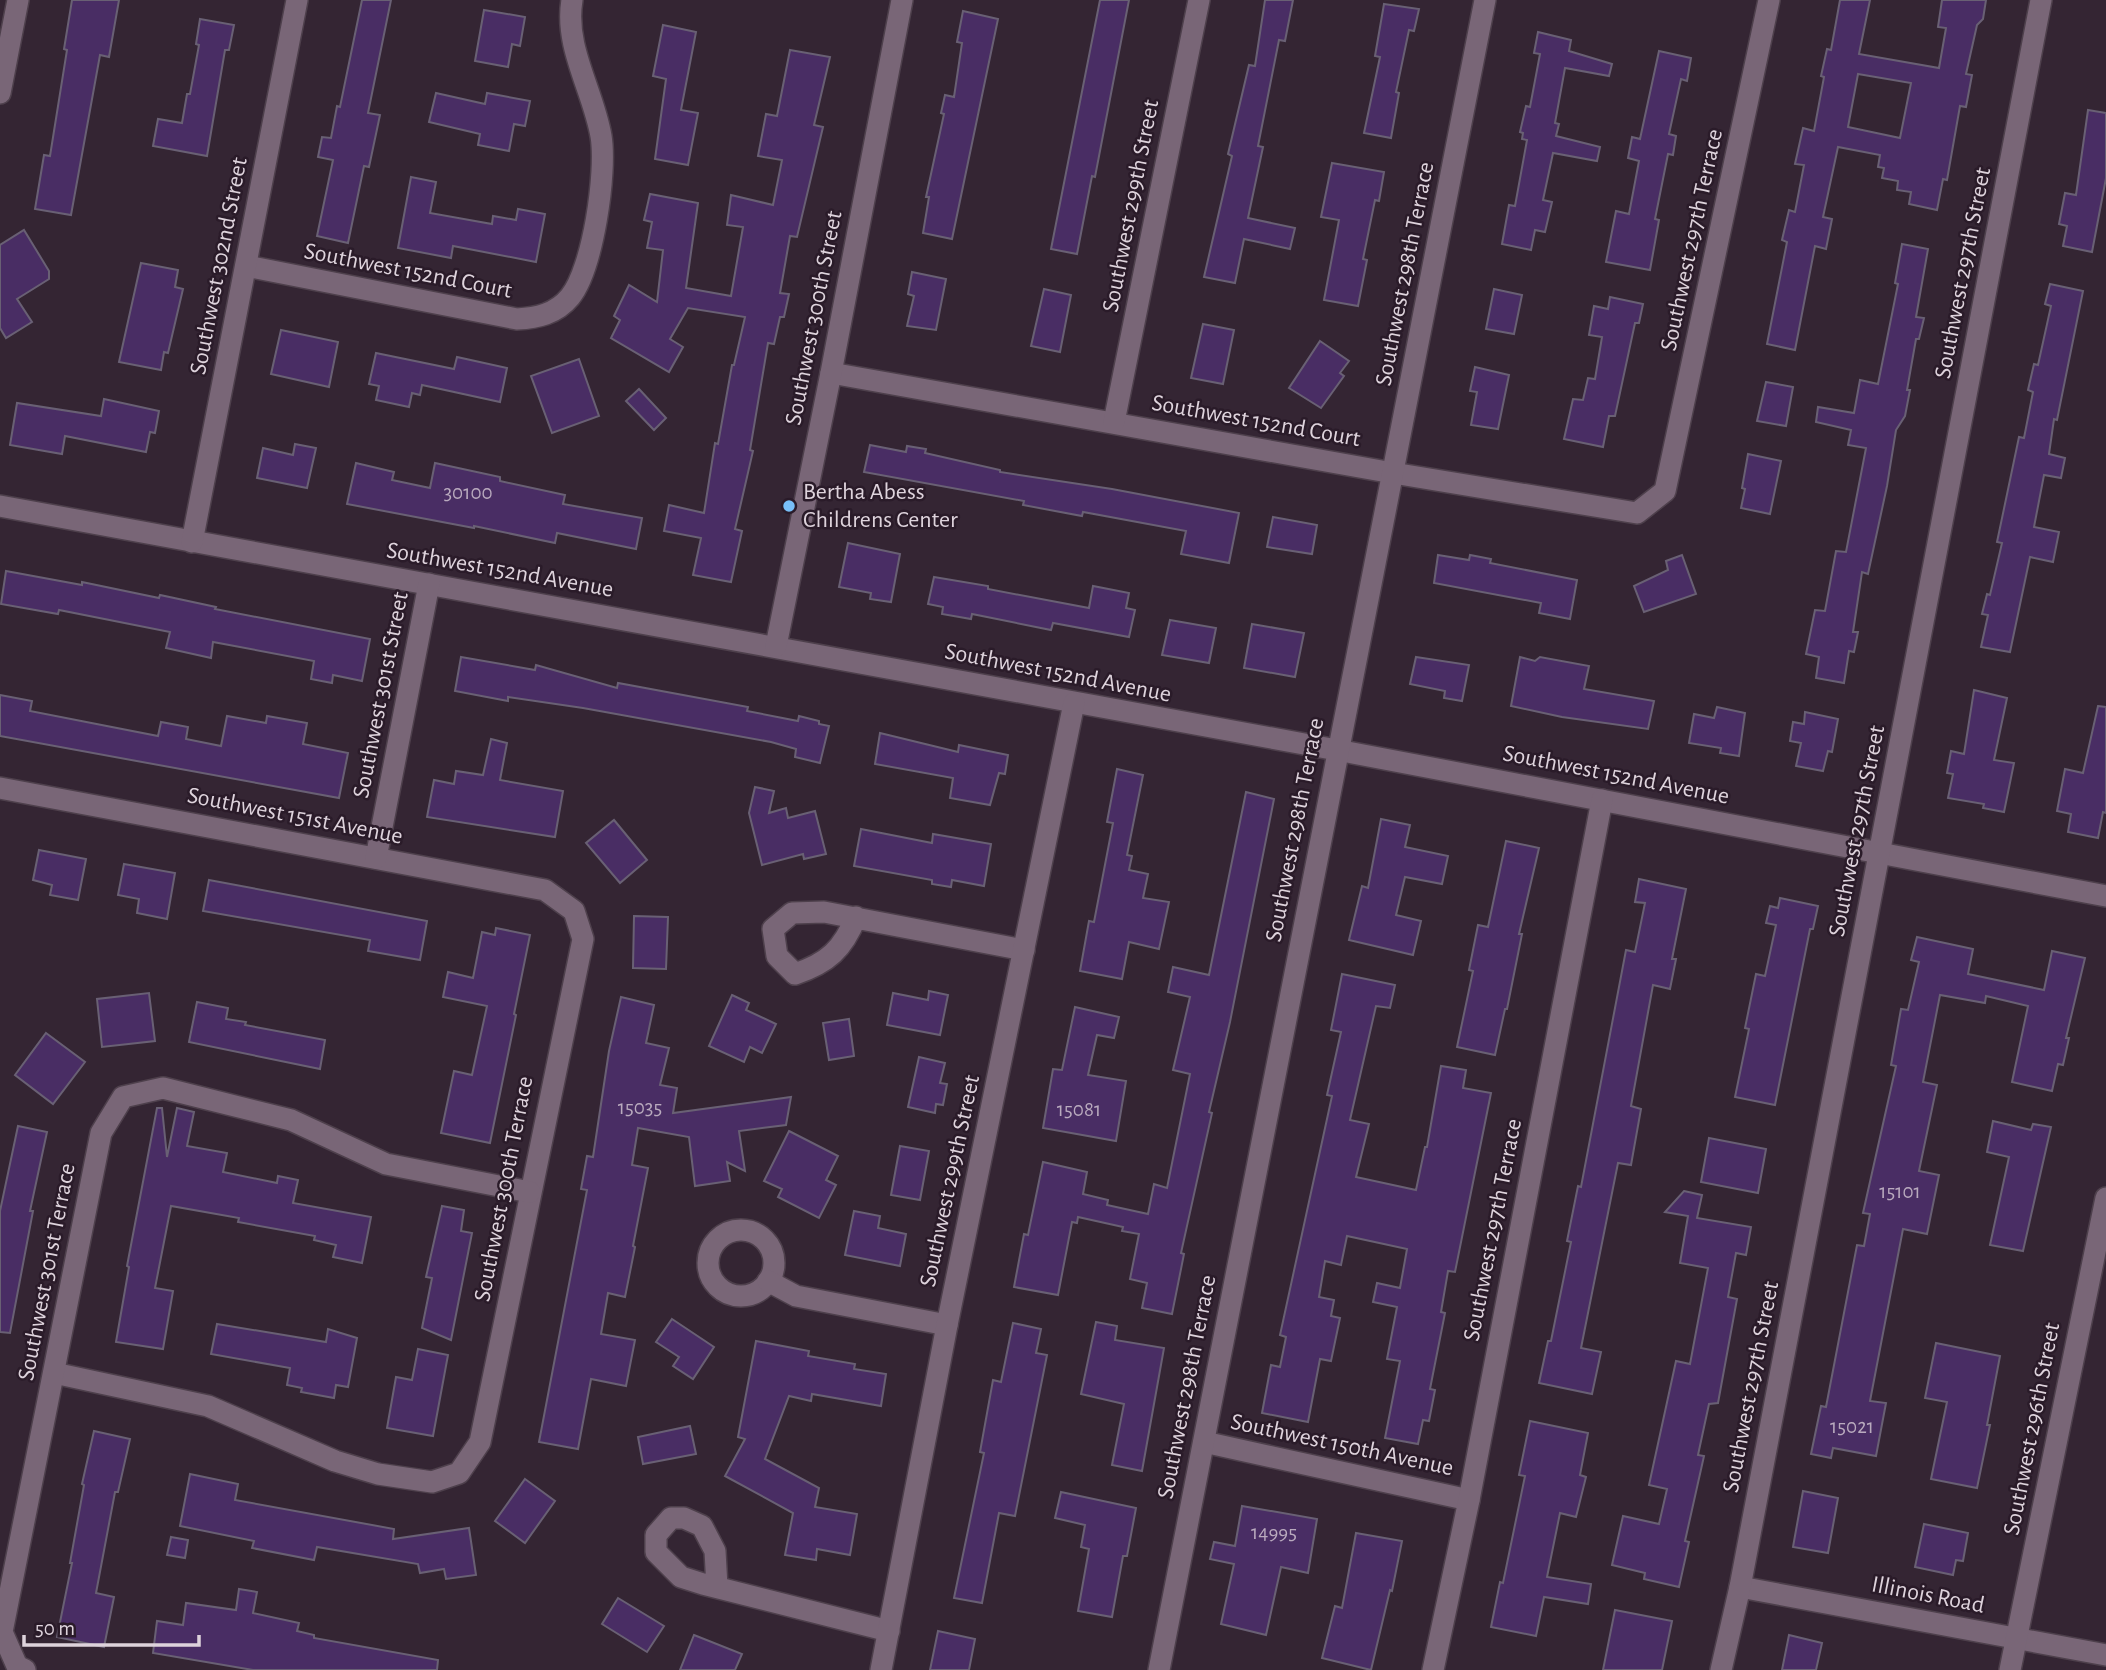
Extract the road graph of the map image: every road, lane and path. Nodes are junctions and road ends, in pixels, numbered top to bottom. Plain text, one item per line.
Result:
1 (18, 0) edge
2 (297, 0) edge
3 (902, 0) edge
4 (1199, 0) edge
5 (1485, 0) edge
6 (1769, 0) edge
7 (2041, 0) edge
8 (571, 9) edge
9 (0, 93) edge
10 (246, 266) junction
11 (831, 373) junction
12 (1114, 422) junction
13 (1393, 473) junction
14 (1665, 491) joint
15 (0, 506) edge
16 (192, 542) junction
17 (429, 584) junction
18 (776, 646) junction
19 (1074, 703) junction
20 (1337, 750) junction
21 (0, 788) edge
22 (1602, 800) junction
23 (1880, 852) junction
24 (376, 858) junction
25 (2106, 896) edge
26 (574, 911) joint
27 (856, 917) dead end
28 (1024, 950) junction
29 (530, 1192) junction
30 (2106, 1198) edge
31 (768, 1281) dead end
32 (947, 1325) junction
33 (54, 1373) junction
34 (1204, 1442) junction
35 (1469, 1500) junction
36 (717, 1587) dead end
37 (1740, 1587) junction
38 (889, 1631) junction
39 (2017, 1639) junction
40 (2106, 1655) edge
41 (21, 1668) edge
42 (881, 1670) edge
43 (1158, 1670) edge
44 (1433, 1670) edge
45 (1721, 1670) edge
46 (2010, 1670) edge

1 - 9 street
2 - 10 street, Southwest 302nd Street
3 - 11 street, Southwest 300th Street
4 - 12 street, Southwest 299th Street
5 - 13 street, Southwest 298th Terrace
6 - 14 street, Southwest 297th Terrace
7 - 23 street, Southwest 297th Street
8 - 10 street, Southwest 152nd Court
10 - 16 street, Southwest 302nd Street
11 - 12 street, Southwest 152nd Court
11 - 18 street, Southwest 300th Street
12 - 13 street, Southwest 152nd Court
13 - 14 street, Southwest 152nd Court
13 - 20 street, Southwest 298th Terrace
15 - 16 street, Southwest 152nd Avenue
16 - 17 street, Southwest 152nd Avenue
17 - 18 street, Southwest 152nd Avenue
17 - 24 street, Southwest 301st Street
18 - 19 street, Southwest 152nd Avenue
19 - 20 street, Southwest 152nd Avenue
19 - 28 street, Southwest 299th Street
20 - 22 street, Southwest 152nd Avenue
20 - 34 street, Southwest 298th Terrace
21 - 24 street, Southwest 151st Avenue
22 - 23 street, Southwest 152nd Avenue
22 - 35 street, Southwest 297th Terrace
23 - 25 street, Southwest 152nd Avenue
23 - 37 street, Southwest 297th Street
24 - 26 street, Southwest 151st Avenue
26 - 29 street, Southwest 300th Terrace
27 - 28 street
28 - 32 street, Southwest 299th Street
29 - 33 street, Southwest 301st Terrace
29 - 33 street, Southwest 300th Terrace
30 - 39 street, Southwest 296th Street
31 - 32 street
32 - 38 street, Southwest 299th Street
33 - 41 street, Southwest 301st Terrace
34 - 35 street, Southwest 150th Avenue
34 - 43 street, Southwest 298th Terrace
35 - 44 street, Southwest 297th Terrace
36 - 38 street
37 - 39 street, Illinois Road
37 - 45 street, Southwest 297th Street
38 - 42 street, Southwest 299th Street
39 - 40 street, Illinois Road
39 - 46 street, Southwest 296th Street

